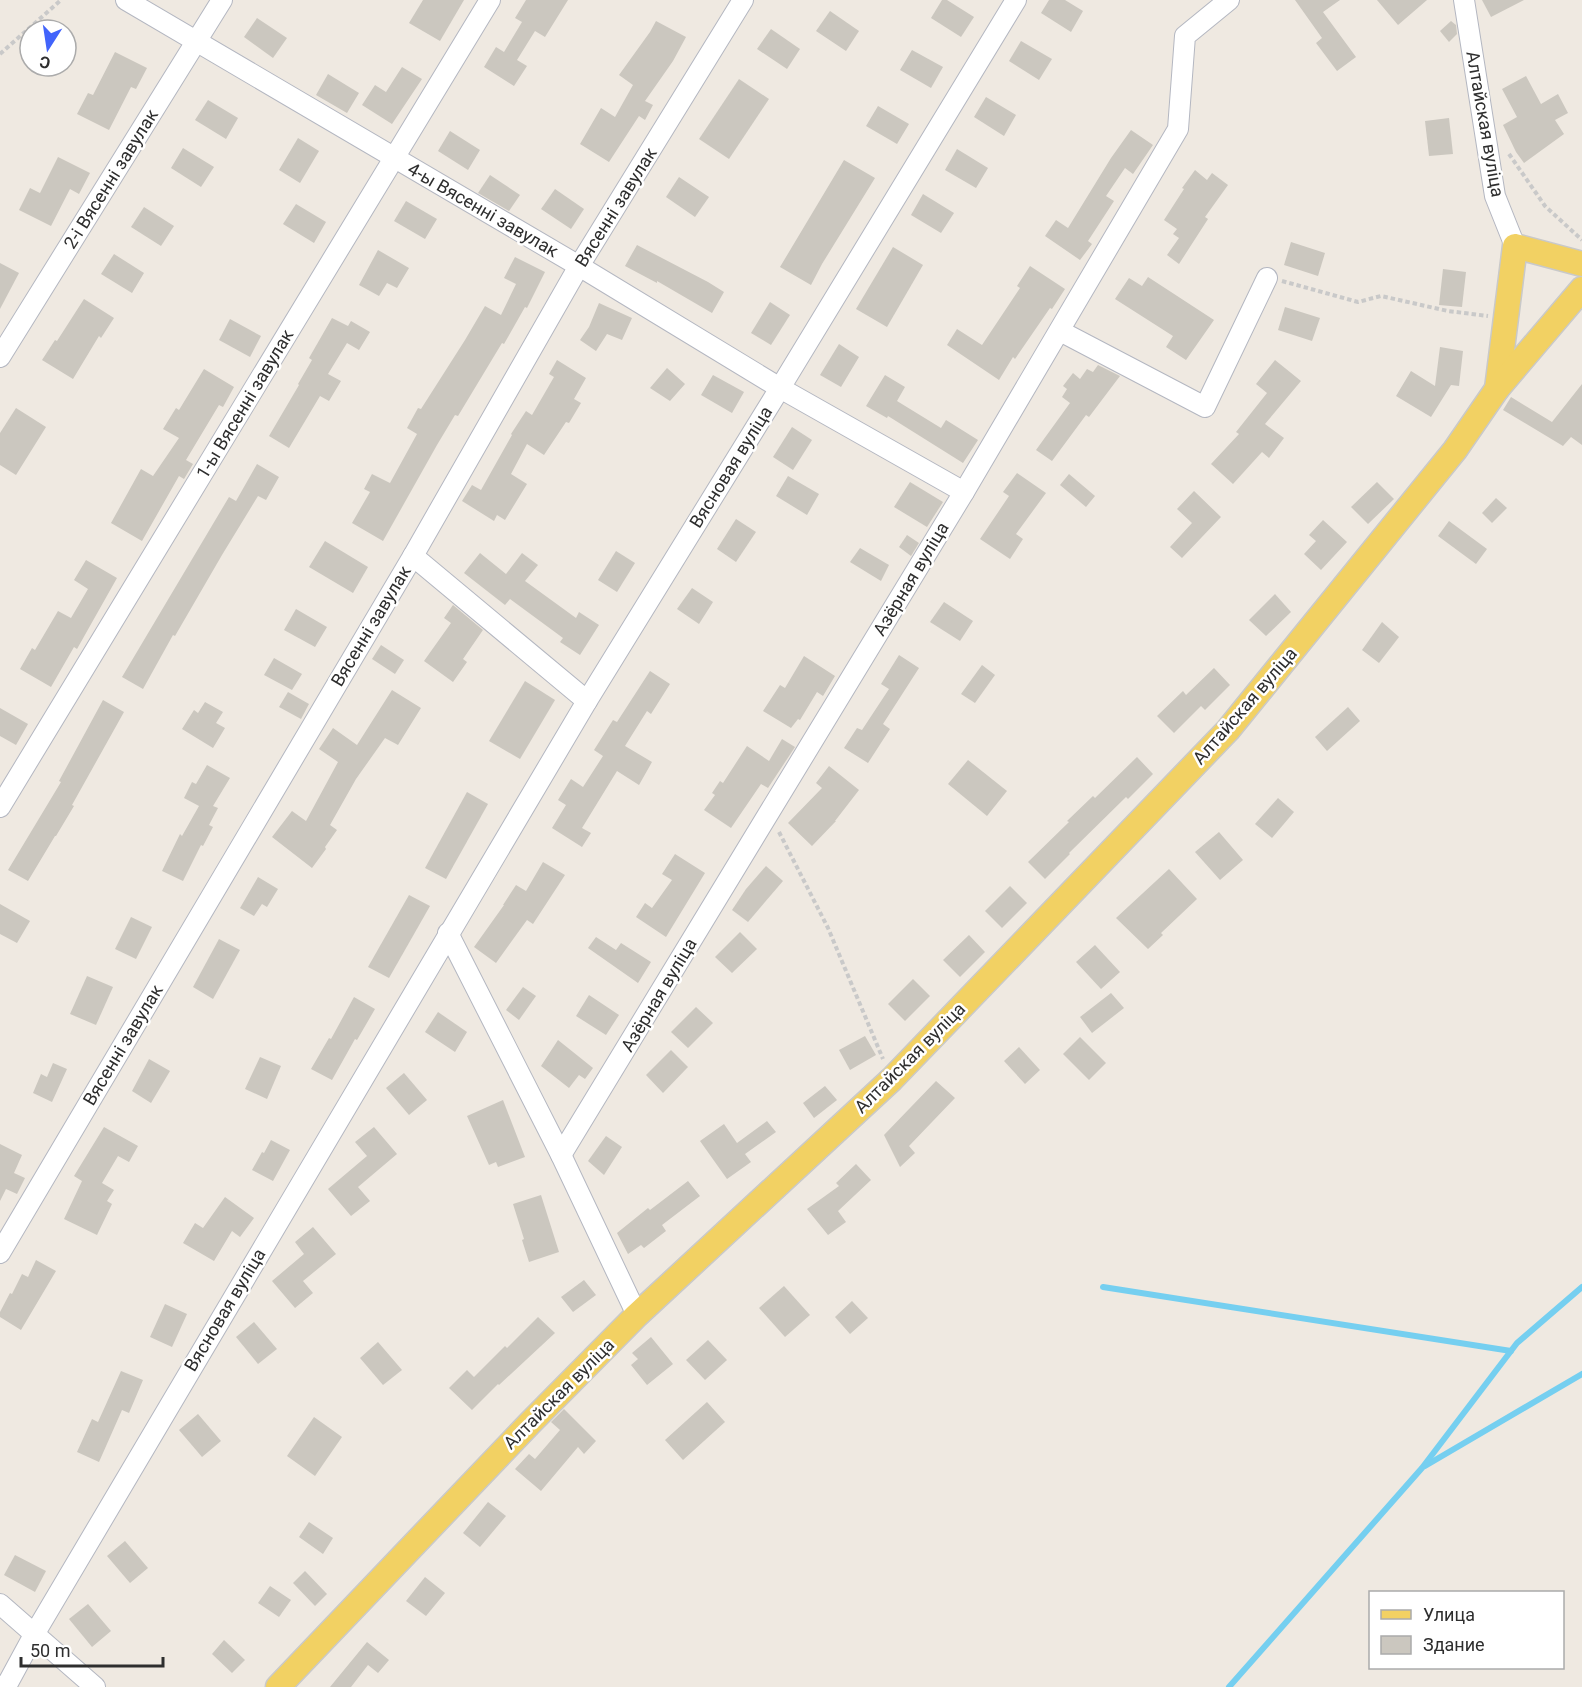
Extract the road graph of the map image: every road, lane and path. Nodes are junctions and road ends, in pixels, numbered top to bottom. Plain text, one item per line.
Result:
1 (61, 0) edge
2 (126, 0) edge
3 (222, 0) edge
4 (490, 0) edge
5 (743, 0) edge
6 (1016, 0) edge
7 (1229, 0) edge
8 (1464, 0) edge
9 (195, 42) junction
10 (0, 54) edge
11 (1506, 147) dead end
12 (395, 158) junction
13 (1582, 240) edge
14 (1515, 246) junction
15 (1582, 264) edge
16 (579, 266) junction
17 (1267, 279) joint
18 (1582, 289) edge
19 (1506, 318) junction
20 (1060, 331) junction
21 (0, 357) edge
22 (780, 388) junction
23 (1497, 389) junction
24 (964, 492) junction
25 (412, 555) junction
26 (587, 701) junction
27 (0, 807) edge
28 (770, 813) junction
29 (448, 933) junction
30 (892, 1079) junction
31 (561, 1155) junction
32 (0, 1253) edge
33 (638, 1316) junction
34 (0, 1604) edge
35 (35, 1633) junction
36 (4, 1687) edge
37 (95, 1687) edge
38 (278, 1687) edge

1 - 10 path
2 - 9 street, 4-ы Вясенні завулак
3 - 9 street, 2-і Вясенні завулак
4 - 12 street, 1-ы Вясенні завулак
5 - 16 street, Вясенні завулак
6 - 22 street, Вясновая вуліца
7 - 20 street, Азёрная вуліца
8 - 14 street, Алтайская вуліца
9 - 12 street, 4-ы Вясенні завулак
9 - 21 street, 2-і Вясенні завулак
11 - 13 path
12 - 16 street, 4-ы Вясенні завулак
12 - 27 street, 1-ы Вясенні завулак
14 - 15 main road
14 - 19 main road, Алтайская вуліца
16 - 22 street, 4-ы Вясенні завулак
16 - 25 street, Вясенні завулак
17 - 19 path
17 - 20 street
18 - 23 main road, Алтайская вуліца
19 - 23 main road, Алтайская вуліца
20 - 24 street, Азёрная вуліца
22 - 24 street, 4-ы Вясенні завулак
22 - 26 street, Вясновая вуліца
23 - 30 main road, Алтайская вуліца
24 - 28 street, Азёрная вуліца
25 - 26 street
25 - 32 street, Вясенні завулак
26 - 29 street, Вясновая вуліца
28 - 30 path
28 - 31 street, Азёрная вуліца
29 - 31 street
29 - 35 street, Вясновая вуліца
30 - 33 main road, Алтайская вуліца
31 - 33 street
33 - 38 main road, Алтайская вуліца
34 - 35 street
35 - 36 street, Вясновая вуліца
35 - 37 street

